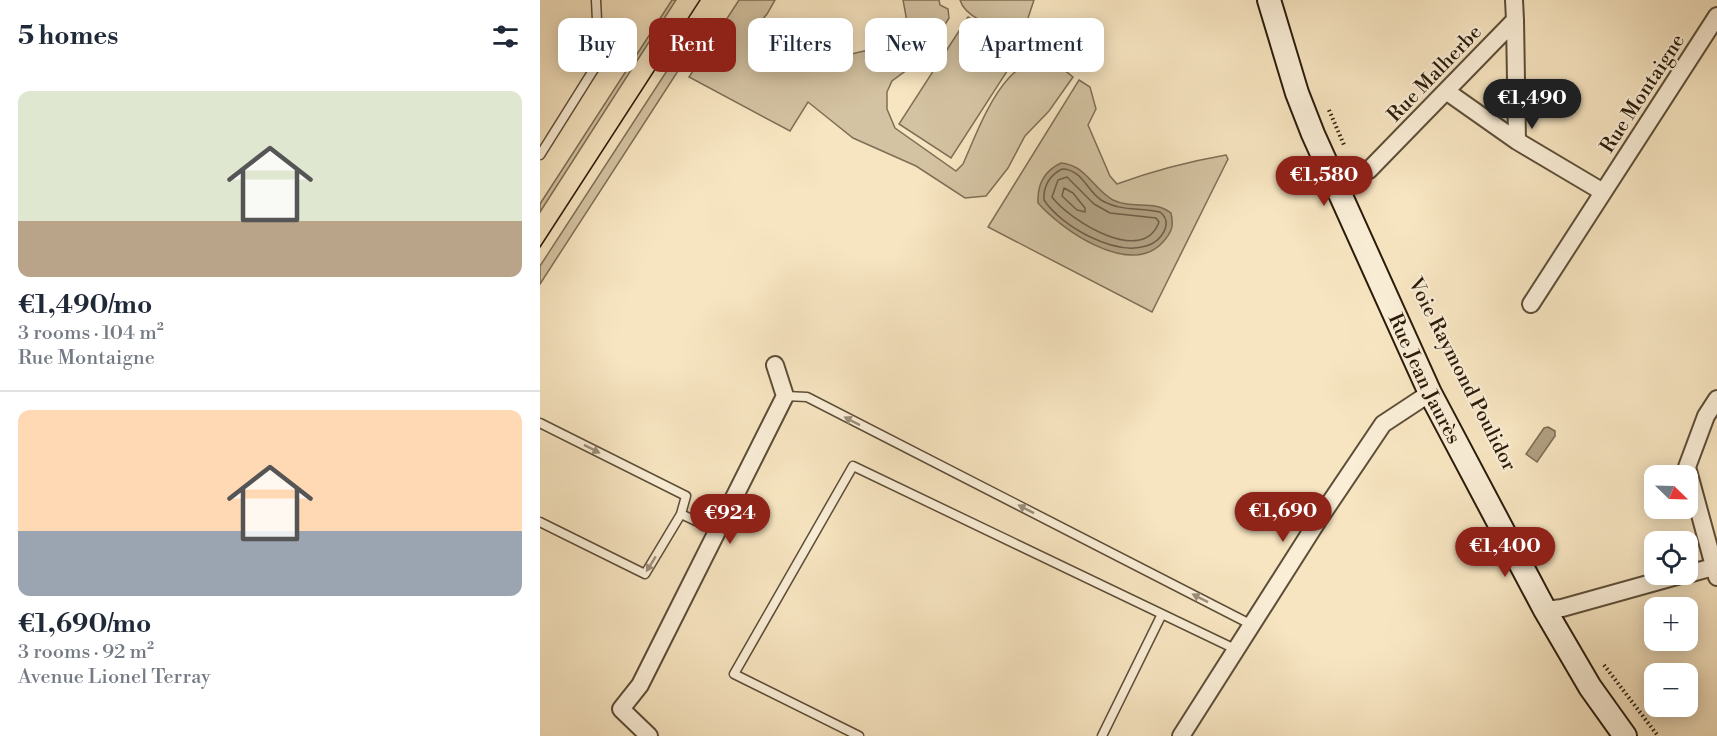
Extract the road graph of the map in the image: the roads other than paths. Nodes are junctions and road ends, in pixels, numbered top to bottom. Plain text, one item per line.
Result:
1 (596, 0) edge
2 (1269, 0) edge
3 (1514, 0) edge
4 (1717, 16) edge
5 (1515, 20) junction
6 (1446, 91) junction
7 (1517, 141) junction
8 (540, 155) edge
9 (1336, 184) junction
10 (1603, 192) junction
11 (1531, 304) dead end
12 (776, 365) dead end
13 (1430, 393) junction
14 (785, 396) junction
15 (1717, 399) edge
16 (540, 423) edge
17 (681, 514) junction
18 (540, 522) edge
19 (717, 531) junction
20 (1716, 570) edge
21 (1698, 572) edge
22 (1646, 585) edge
23 (1545, 610) junction
24 (1162, 614) junction
25 (1252, 625) junction
26 (1235, 649) junction
27 (1619, 734) edge
28 (649, 736) edge
29 (859, 736) edge
30 (1102, 736) edge
31 (1181, 736) edge

1 - 8 lane
2 - 9 main road, Rue Jean Jaurès
3 - 5 street
4 - 10 street, Rue Montaigne
5 - 6 street, Rue Malherbe
5 - 7 street
6 - 7 street
6 - 9 street, Rue Malherbe
7 - 10 street
9 - 13 main road, Rue Jean Jaurès
10 - 11 street, Rue Montaigne
12 - 14 street
13 - 23 main road, Rue Jean Jaurès
13 - 25 street
14 - 19 street
25 -> 14 lane
15 - 20 street
16 -> 17 lane
17 -> 18 lane
17 - 19 lane
19 - 28 street
20 - 21 street
22 - 23 street
23 - 27 main road, Rue Jean Jaurès
24 - 26 lane
24 - 29 lane
24 - 30 lane
25 - 26 street
26 - 31 street

